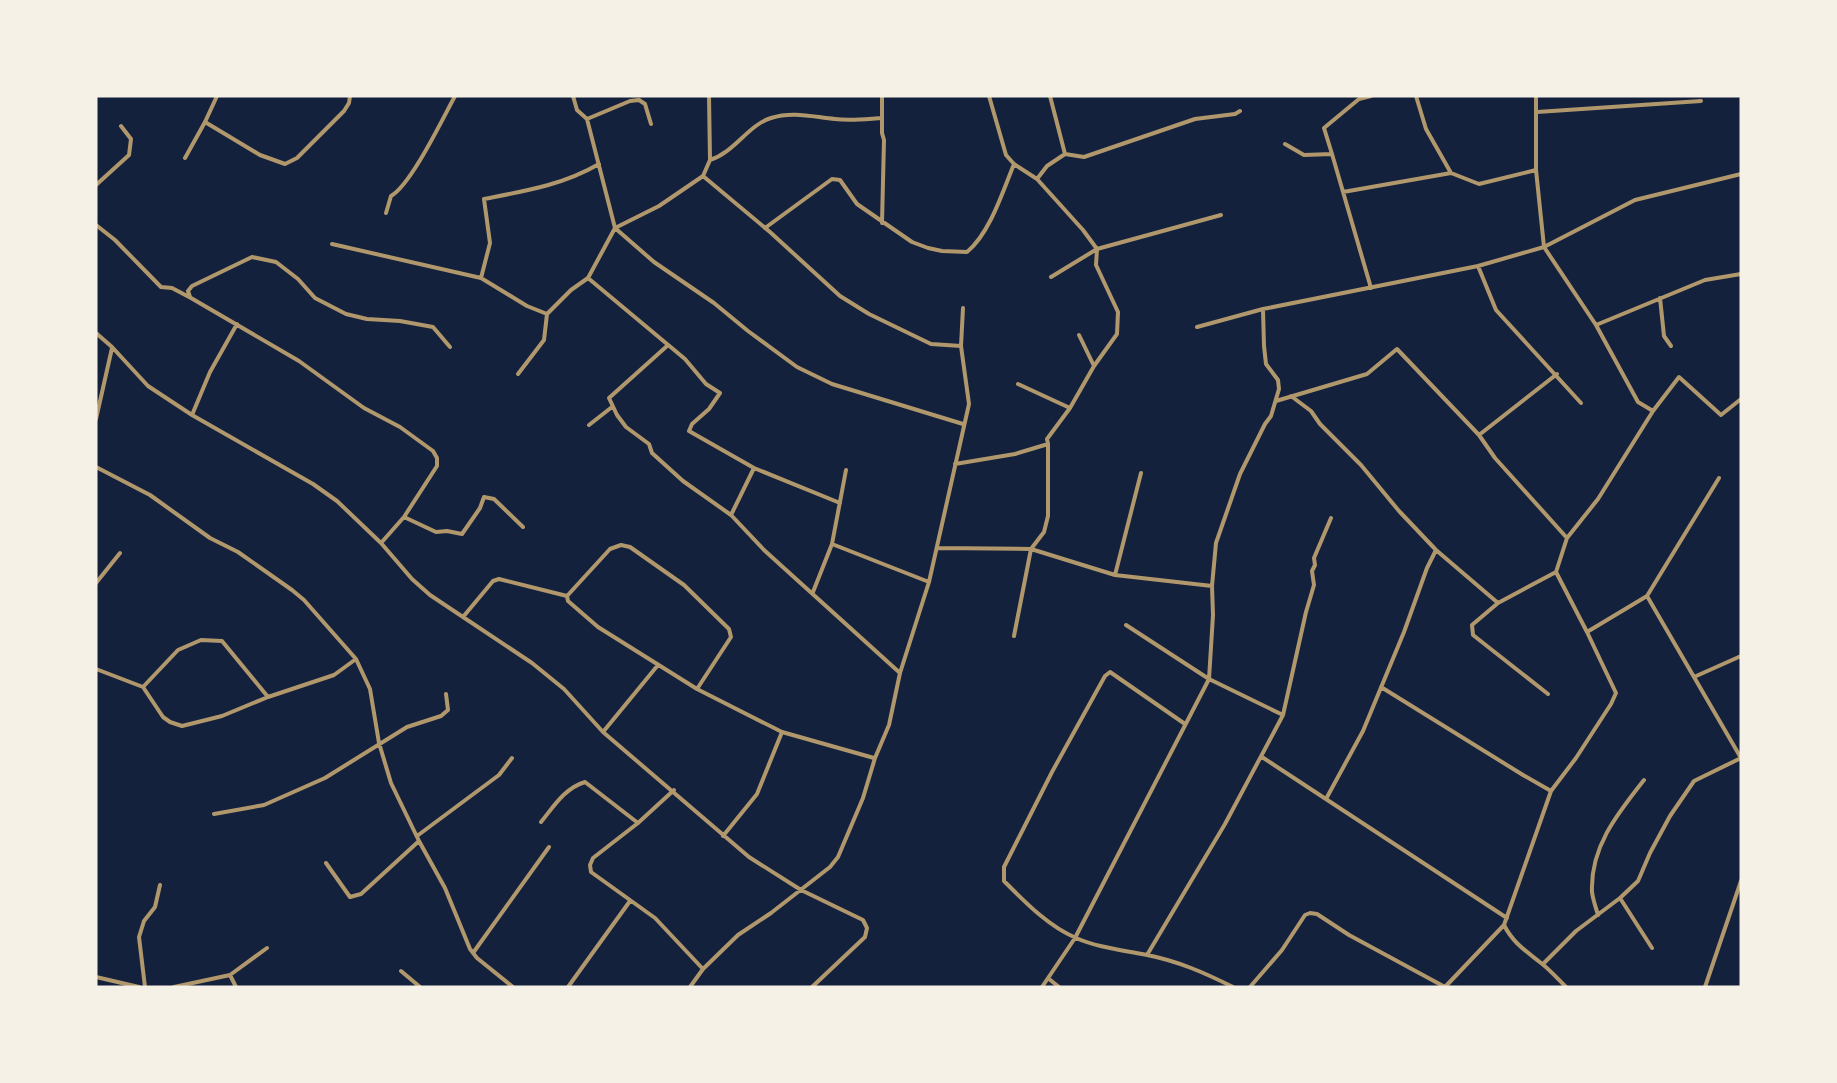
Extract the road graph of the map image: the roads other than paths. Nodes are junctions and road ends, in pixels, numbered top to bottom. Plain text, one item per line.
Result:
1 (217, 96) edge
2 (350, 96) edge
3 (455, 96) edge
4 (573, 96) edge
5 (709, 96) edge
6 (882, 96) edge
7 (989, 96) edge
8 (1050, 96) edge
9 (1371, 96) edge
10 (1416, 96) edge
11 (1536, 96) edge
12 (1701, 101) dead end
13 (1240, 111) dead end
14 (1537, 112) junction
15 (882, 118) junction
16 (586, 119) junction
17 (205, 122) junction
18 (651, 124) dead end
19 (121, 126) dead end
20 (1285, 144) dead end
21 (1065, 154) junction
22 (1332, 154) junction
23 (185, 158) dead end
24 (710, 160) junction
25 (599, 164) junction
26 (1014, 164) junction
27 (1536, 170) junction
28 (1451, 173) junction
29 (1741, 174) edge
30 (703, 176) junction
31 (1037, 179) junction
32 (96, 185) edge
33 (1343, 192) junction
34 (386, 213) dead end
35 (1221, 215) dead end
36 (882, 223) junction
37 (96, 225) edge
38 (615, 228) junction
39 (765, 228) junction
40 (332, 244) dead end
41 (1544, 247) junction
42 (1097, 249) junction
43 (1478, 266) junction
44 (1741, 274) edge
45 (1051, 277) dead end
46 (481, 278) junction
47 (588, 278) junction
48 (1371, 288) junction
49 (188, 291) junction
50 (180, 293) junction
51 (191, 298) junction
52 (1660, 298) junction
53 (963, 308) dead end
54 (1263, 309) junction
55 (548, 314) junction
56 (237, 324) junction
57 (1596, 326) junction
58 (1197, 327) dead end
59 (96, 333) edge
60 (1079, 335) dead end
61 (667, 346) junction
62 (961, 346) junction
63 (1671, 346) dead end
64 (112, 347) junction
65 (450, 347) dead end
66 (1094, 366) junction
67 (518, 374) dead end
68 (1557, 374) junction
69 (1018, 384) dead end
70 (1290, 395) junction
71 (1741, 399) edge
72 (1275, 401) junction
73 (1581, 403) dead end
74 (612, 407) junction
75 (1070, 408) junction
76 (1653, 411) junction
77 (192, 415) junction
78 (96, 419) edge
79 (963, 424) junction
80 (588, 425) dead end
81 (1479, 435) junction
82 (1048, 444) junction
83 (955, 464) junction
84 (96, 466) edge
85 (754, 468) junction
86 (846, 470) dead end
87 (1141, 473) dead end
88 (1719, 478) dead end
89 (840, 503) junction
90 (731, 515) junction
91 (404, 517) junction
92 (1331, 518) dead end
93 (523, 527) dead end
94 (1567, 538) junction
95 (381, 543) junction
96 (832, 544) junction
97 (937, 548) junction
98 (1030, 549) junction
99 (1436, 550) junction
100 (120, 553) dead end
101 (1556, 572) junction
102 (1115, 575) junction
103 (929, 582) junction
104 (96, 583) edge
105 (1212, 586) junction
106 (813, 592) junction
107 (567, 596) junction
108 (1647, 596) junction
109 (1498, 603) junction
110 (463, 617) junction
111 (1126, 625) dead end
112 (1587, 632) junction
113 (1014, 636) dead end
114 (1741, 656) edge
115 (356, 659) junction
116 (658, 665) junction
117 (96, 669) edge
118 (900, 673) junction
119 (1694, 677) junction
120 (1209, 679) junction
121 (143, 687) junction
122 (1381, 687) junction
123 (697, 689) junction
124 (446, 694) dead end
125 (1548, 694) dead end
126 (268, 697) junction
127 (1283, 715) junction
128 (1185, 724) junction
129 (603, 732) junction
130 (782, 732) junction
131 (379, 743) junction
132 (512, 758) dead end
133 (874, 758) junction
134 (1262, 758) junction
135 (1741, 758) edge
136 (1644, 780) dead end
137 (674, 790) junction
138 (1551, 791) junction
139 (1326, 799) junction
140 (214, 814) dead end
141 (541, 822) dead end
142 (638, 823) junction
143 (417, 836) junction
144 (723, 836) junction
145 (419, 842) junction
146 (549, 847) dead end
147 (326, 863) dead end
148 (1741, 881) edge
149 (160, 885) dead end
150 (801, 890) junction
151 (1620, 898) junction
152 (630, 901) junction
153 (1598, 915) junction
154 (1507, 918) junction
155 (1504, 925) junction
156 (1075, 938) junction
157 (267, 948) dead end
158 (1652, 948) dead end
159 (473, 953) junction
160 (1147, 955) junction
161 (1543, 964) junction
162 (703, 969) junction
163 (401, 971) dead end
164 (230, 975) junction
165 (96, 977) edge
166 (1049, 979) junction
167 (139, 987) edge
168 (144, 987) edge
169 (174, 987) edge
170 (236, 987) edge
171 (420, 987) edge
172 (513, 987) edge
173 (568, 987) edge
174 (690, 987) edge
175 (812, 987) edge
176 (1042, 987) edge
177 (1059, 987) edge
178 (1233, 987) edge
179 (1250, 987) edge
180 (1445, 987) edge
181 (1566, 987) edge
182 (1705, 987) edge

1 - 17 street
2 - 17 street
3 - 34 street
4 - 16 street
5 - 24 street
6 - 15 street
7 - 26 street
8 - 21 street
9 - 22 street
10 - 28 street
11 - 14 street
12 - 14 street
13 - 21 street
14 - 27 street
15 - 24 street
15 - 36 street
16 - 18 street
16 - 25 street
17 - 23 street
19 - 32 street
20 - 22 street
21 - 31 street
22 - 33 street
24 - 30 street
25 - 38 street
25 - 46 street
26 - 31 street
26 - 36 street
27 - 28 street
27 - 41 street
28 - 33 street
29 - 41 street
30 - 38 street
30 - 39 street
31 - 42 street
33 - 48 street
35 - 42 street
36 - 39 street
37 - 50 street
38 - 47 street
38 - 79 street
39 - 62 street
40 - 46 street
41 - 43 street
41 - 57 street
42 - 45 street
42 - 66 street
43 - 48 street
43 - 68 street
44 - 52 street
46 - 55 street
47 - 55 street
47 - 61 street
48 - 54 street
49 - 50 street
49 - 51 street
49 - 65 street
50 - 51 street
51 - 56 street
52 - 57 street
52 - 63 street
53 - 62 street
54 - 58 street
54 - 72 street
55 - 67 street
56 - 77 street
56 - 91 street
57 - 76 street
59 - 64 street
60 - 66 street
61 - 74 street
61 - 85 street
62 - 79 street
64 - 77 street
64 - 78 street
66 - 75 street
68 - 73 street
68 - 81 street
69 - 75 street
70 - 72 street
70 - 81 street
70 - 99 street
71 - 76 street
72 - 105 street
74 - 80 street
74 - 90 street
75 - 82 street
76 - 94 street
77 - 95 street
79 - 83 street
81 - 94 street
82 - 83 street
82 - 98 street
83 - 97 street
84 - 115 street
85 - 89 street
85 - 90 street
86 - 89 street
87 - 102 street
88 - 108 street
89 - 96 street
90 - 106 street
91 - 93 street
91 - 95 street
92 - 127 street
94 - 101 street
95 - 110 street
96 - 103 street
96 - 106 street
97 - 98 street
97 - 103 street
98 - 102 street
98 - 113 street
99 - 109 street
99 - 122 street
100 - 104 street
101 - 109 street
101 - 112 street
102 - 105 street
103 - 118 street
105 - 120 street
106 - 118 street
107 - 110 street
107 - 116 street
107 - 123 street
108 - 112 street
108 - 119 street
109 - 125 street
110 - 129 street
111 - 120 street
112 - 138 street
114 - 119 street
115 - 126 street
115 - 131 street
116 - 123 street
116 - 129 street
117 - 121 street
118 - 133 street
119 - 135 street
120 - 127 street
120 - 128 street
121 - 126 street
121 - 126 street
122 - 138 street
122 - 139 street
123 - 130 street
124 - 131 street
127 - 134 street
128 - 156 street
128 - 156 street
129 - 137 street
130 - 133 street
130 - 144 street
131 - 140 street
131 - 143 street
132 - 143 street
133 - 150 street
134 - 139 street
134 - 160 street
135 - 151 street
136 - 153 street
137 - 142 street
137 - 144 street
138 - 154 street
139 - 154 street
141 - 142 street
142 - 152 street
143 - 145 street
144 - 150 street
145 - 147 street
145 - 159 street
146 - 159 street
148 - 182 street
149 - 168 street
150 - 162 street
150 - 175 street
151 - 153 street
151 - 158 street
152 - 162 street
152 - 173 street
153 - 161 street
154 - 155 street
155 - 161 street
155 - 180 street
156 - 160 street
156 - 166 street
157 - 164 street
159 - 172 street
160 - 178 street
161 - 181 street
162 - 174 street
163 - 171 street
164 - 169 street
164 - 170 street
165 - 167 street
166 - 176 street
166 - 177 street
179 - 180 street

